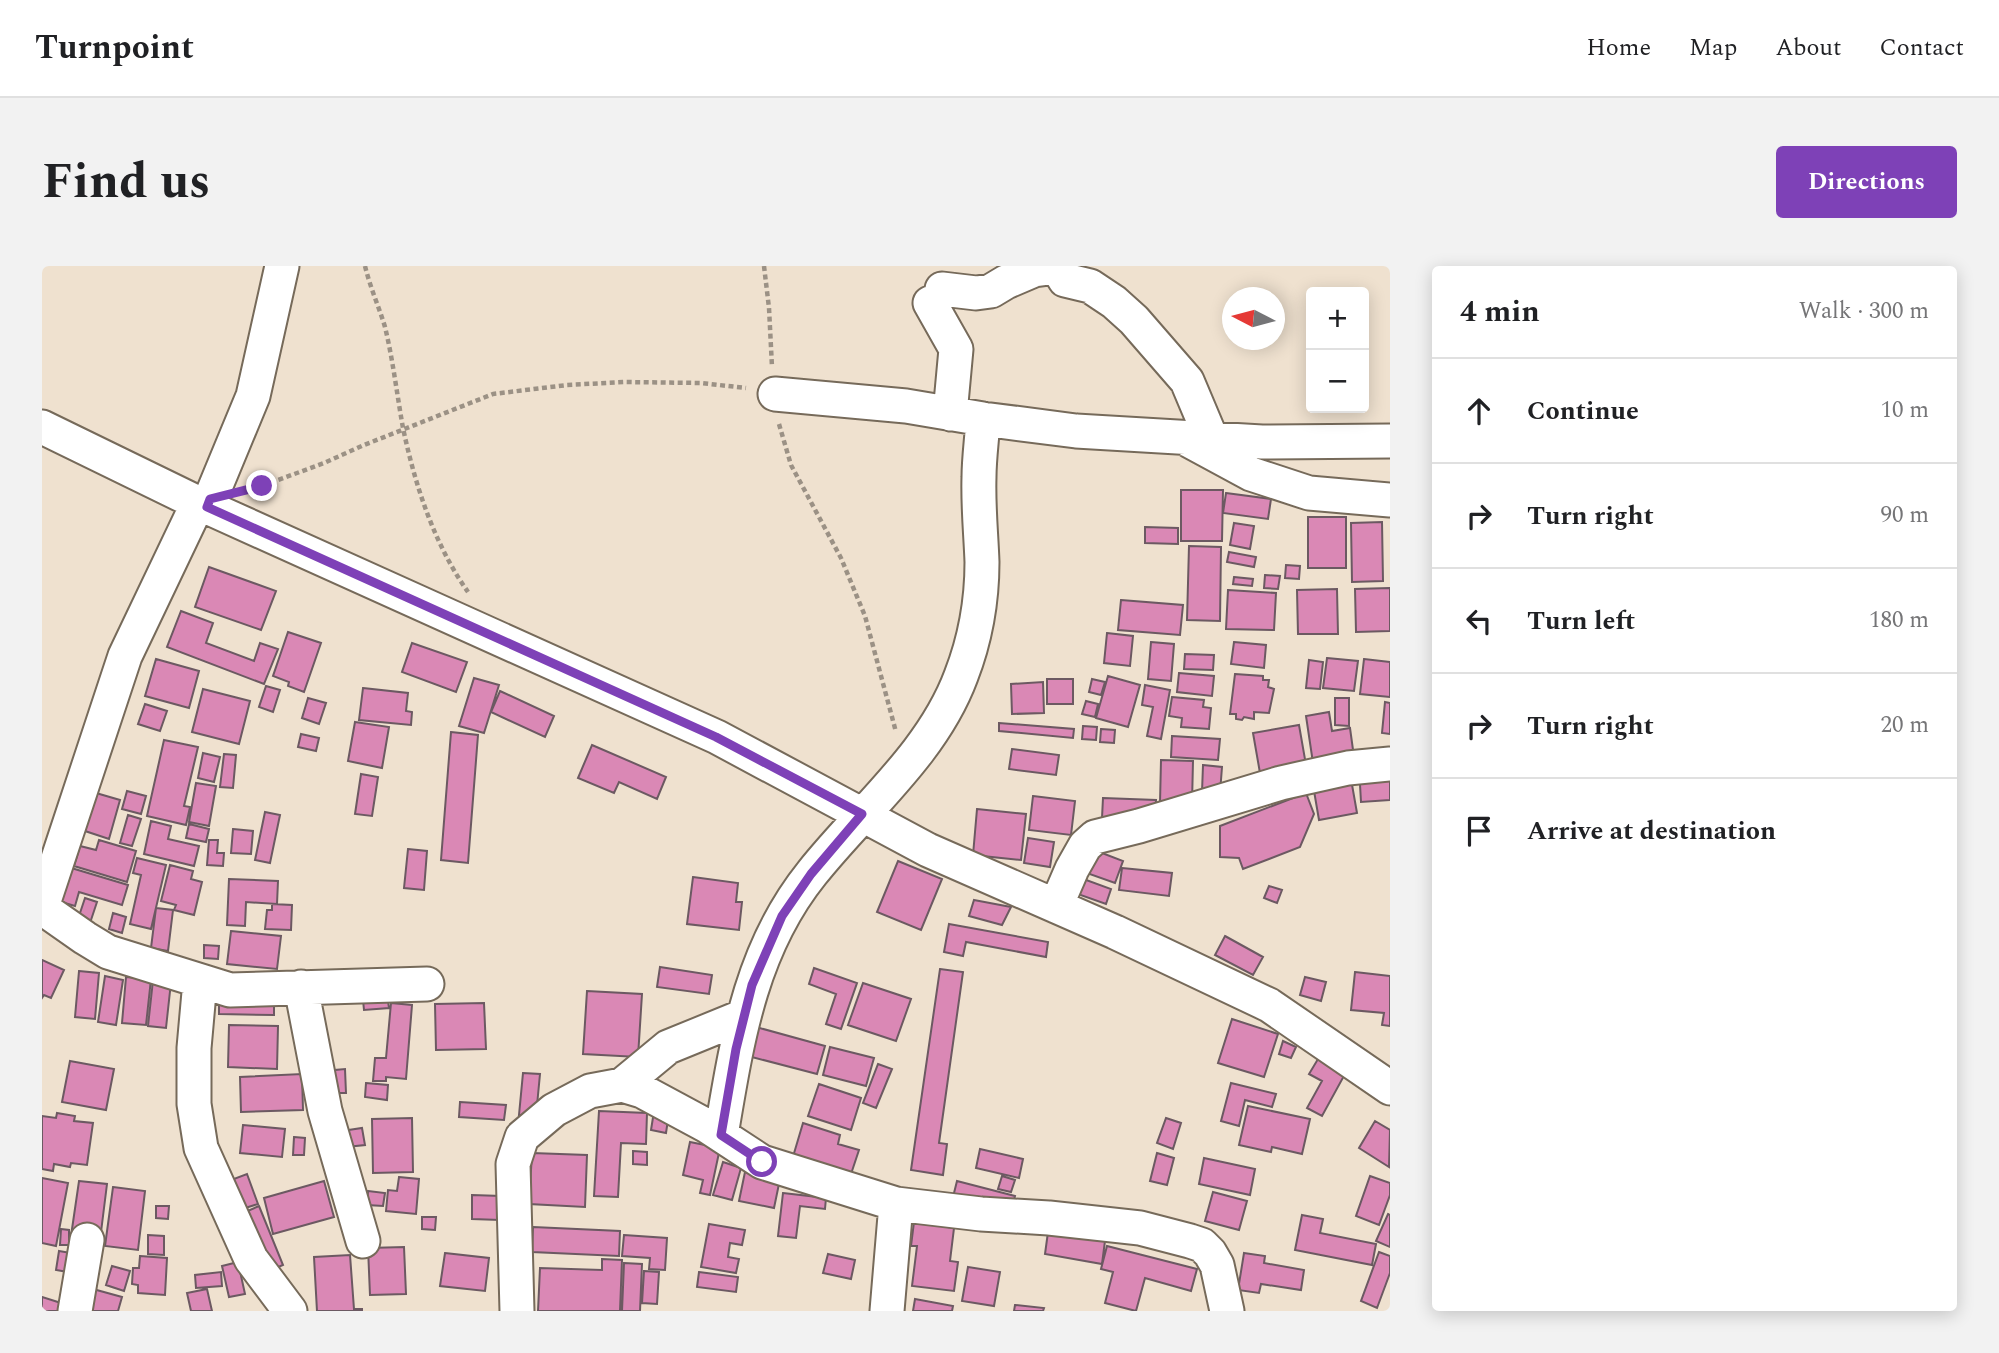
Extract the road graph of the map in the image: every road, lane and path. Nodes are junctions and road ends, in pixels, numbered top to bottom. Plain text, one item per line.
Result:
1 (282, 266) edge
2 (365, 266) edge
3 (764, 266) edge
4 (1057, 266) edge
5 (775, 394) junction
6 (950, 414) junction
7 (983, 419) junction
8 (42, 427) edge
9 (403, 429) junction
10 (1196, 437) junction
11 (1390, 441) edge
12 (1390, 500) edge
13 (205, 503) junction
14 (475, 602) dead end
15 (1390, 764) edge
16 (905, 767) junction
17 (862, 814) junction
18 (1056, 906) junction
19 (42, 908) edge
20 (200, 981) junction
21 (427, 984) dead end
22 (301, 988) junction
23 (744, 1016) junction
24 (622, 1085) junction
25 (1390, 1088) edge
26 (721, 1135) junction
27 (896, 1204) junction
28 (87, 1240) dead end
29 (363, 1241) dead end
30 (75, 1311) edge
31 (290, 1311) edge
32 (517, 1311) edge
33 (887, 1311) edge
34 (1227, 1311) edge

1 - 13 street
2 - 9 path
3 - 5 path
4 - 6 street
4 - 10 street
5 - 6 street
5 - 9 path
5 - 16 path
6 - 7 street
7 - 10 street
7 - 16 street
8 - 13 street
9 - 13 path
9 - 14 path
10 - 11 street
10 - 12 street
13 - 17 street
13 - 19 street
15 - 18 street
16 - 17 street
17 - 18 street
17 - 23 street
18 - 25 street
19 - 20 street
20 - 22 street
20 - 31 street
21 - 22 street
22 - 29 street
23 - 24 street
23 - 26 street
24 - 26 street
24 - 32 street
26 - 27 street
27 - 33 street
27 - 34 street
28 - 30 street

